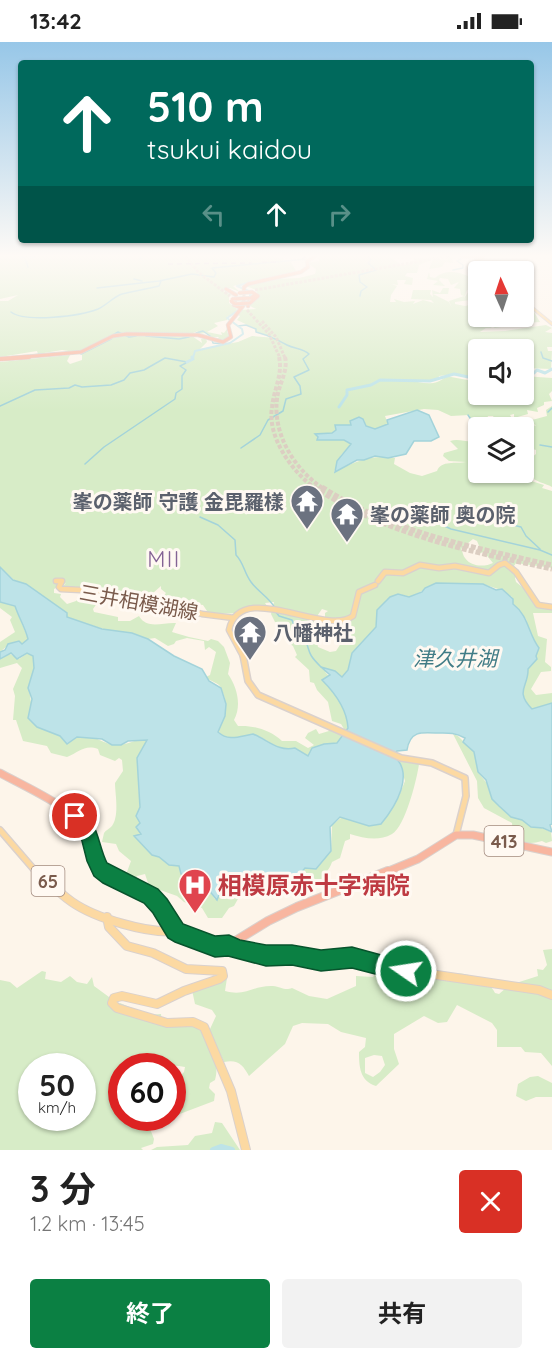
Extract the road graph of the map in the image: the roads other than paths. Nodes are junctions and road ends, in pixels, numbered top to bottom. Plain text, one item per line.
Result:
1 (237, 308) edge
2 (534, 309) edge
3 (230, 322) joint
4 (552, 324) edge
5 (123, 335) joint
6 (192, 335) joint
7 (26, 358) joint
8 (4, 359) edge
9 (56, 581) dead end
10 (552, 607) edge
11 (234, 618) junction
12 (0, 773) edge
13 (0, 830) edge
14 (456, 835) junction
15 (552, 852) edge
16 (106, 917) junction
17 (176, 931) junction
18 (229, 945) junction
19 (552, 995) edge
20 (246, 1150) edge

1 - 3 highway
2 - 4 main road
3 - 6 highway
5 - 6 highway
5 - 7 highway
7 - 8 highway
9 - 11 main road, 三井相模湖線
10 - 11 main road
11 - 14 main road
12 - 17 highway
13 - 16 main road, 65
14 - 15 highway, 413
14 - 18 highway, 413
16 - 17 main road, 65
16 - 20 main road
17 - 18 highway
18 - 19 main road

